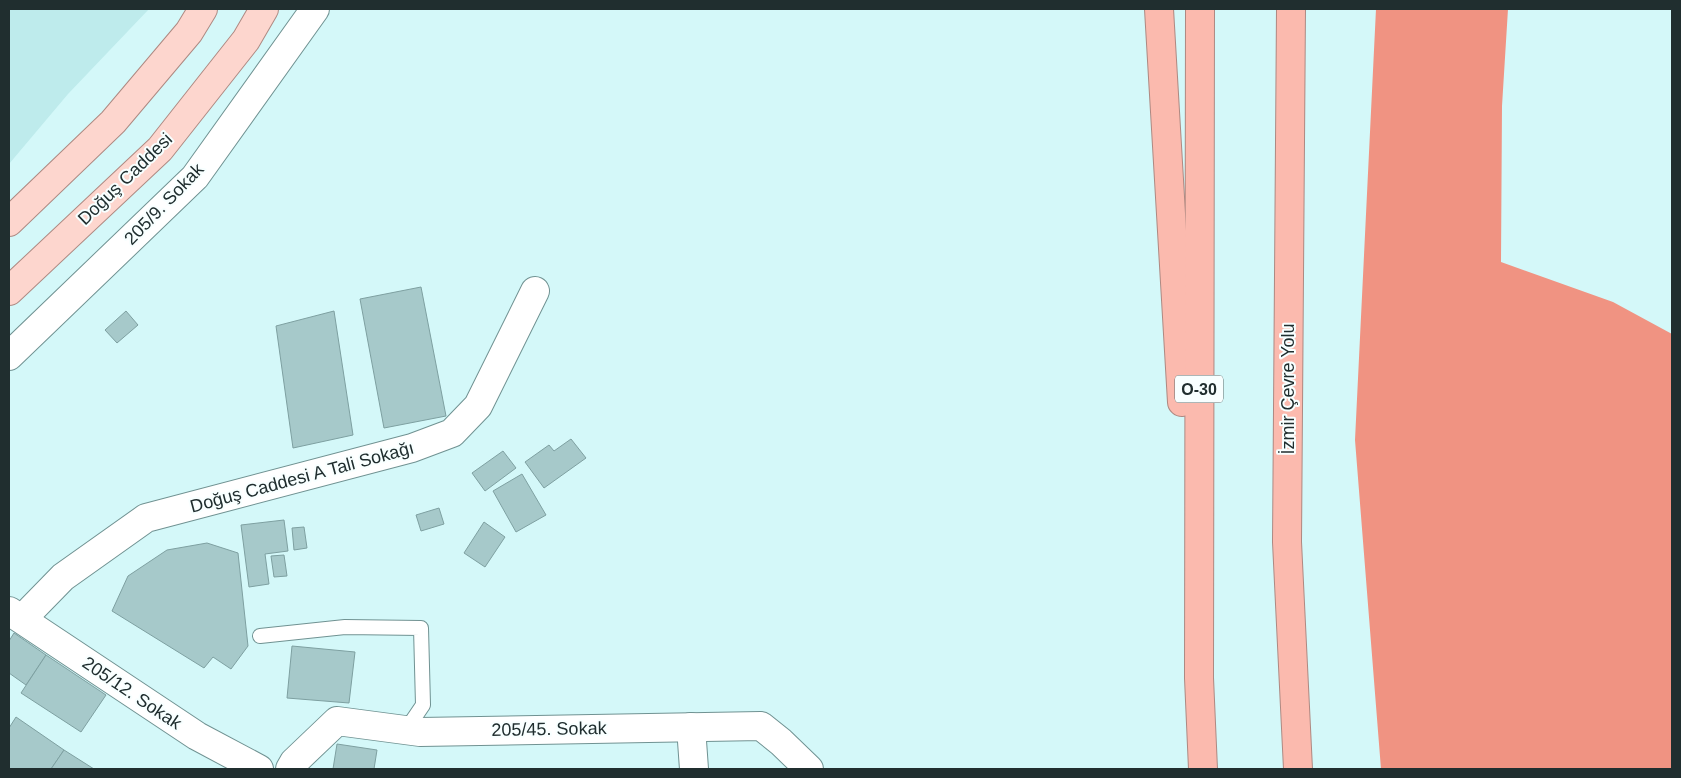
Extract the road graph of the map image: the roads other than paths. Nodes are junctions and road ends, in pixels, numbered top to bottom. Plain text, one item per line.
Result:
1 (204, 9) edge
2 (264, 9) edge
3 (315, 9) edge
4 (1159, 9) edge
5 (1200, 9) edge
6 (1291, 13) edge
7 (9, 222) edge
8 (9, 291) edge
9 (535, 291) dead end
10 (9, 356) edge
11 (15, 615) edge
12 (260, 636) dead end
13 (1198, 678) junction
14 (691, 727) junction
15 (406, 730) junction
16 (259, 769) edge
17 (290, 769) edge
18 (694, 769) edge
19 (809, 769) edge
20 (1203, 769) edge
21 (1298, 769) edge

1 - 7 main road
2 - 8 main road, Doğuş Caddesi
3 - 10 street, 205/9. Sokak
4 - 13 highway
5 - 13 highway, O-30
6 - 21 highway, İzmir Çevre Yolu
9 - 11 street, Doğuş Caddesi A Tali Sokağı
11 - 16 street, 205/12. Sokak
12 - 15 lane
13 - 20 highway, O-30
14 - 15 street, 205/45. Sokak
14 - 18 street
14 - 19 street, 205/45. Sokak
15 - 17 street, 205/45. Sokak

